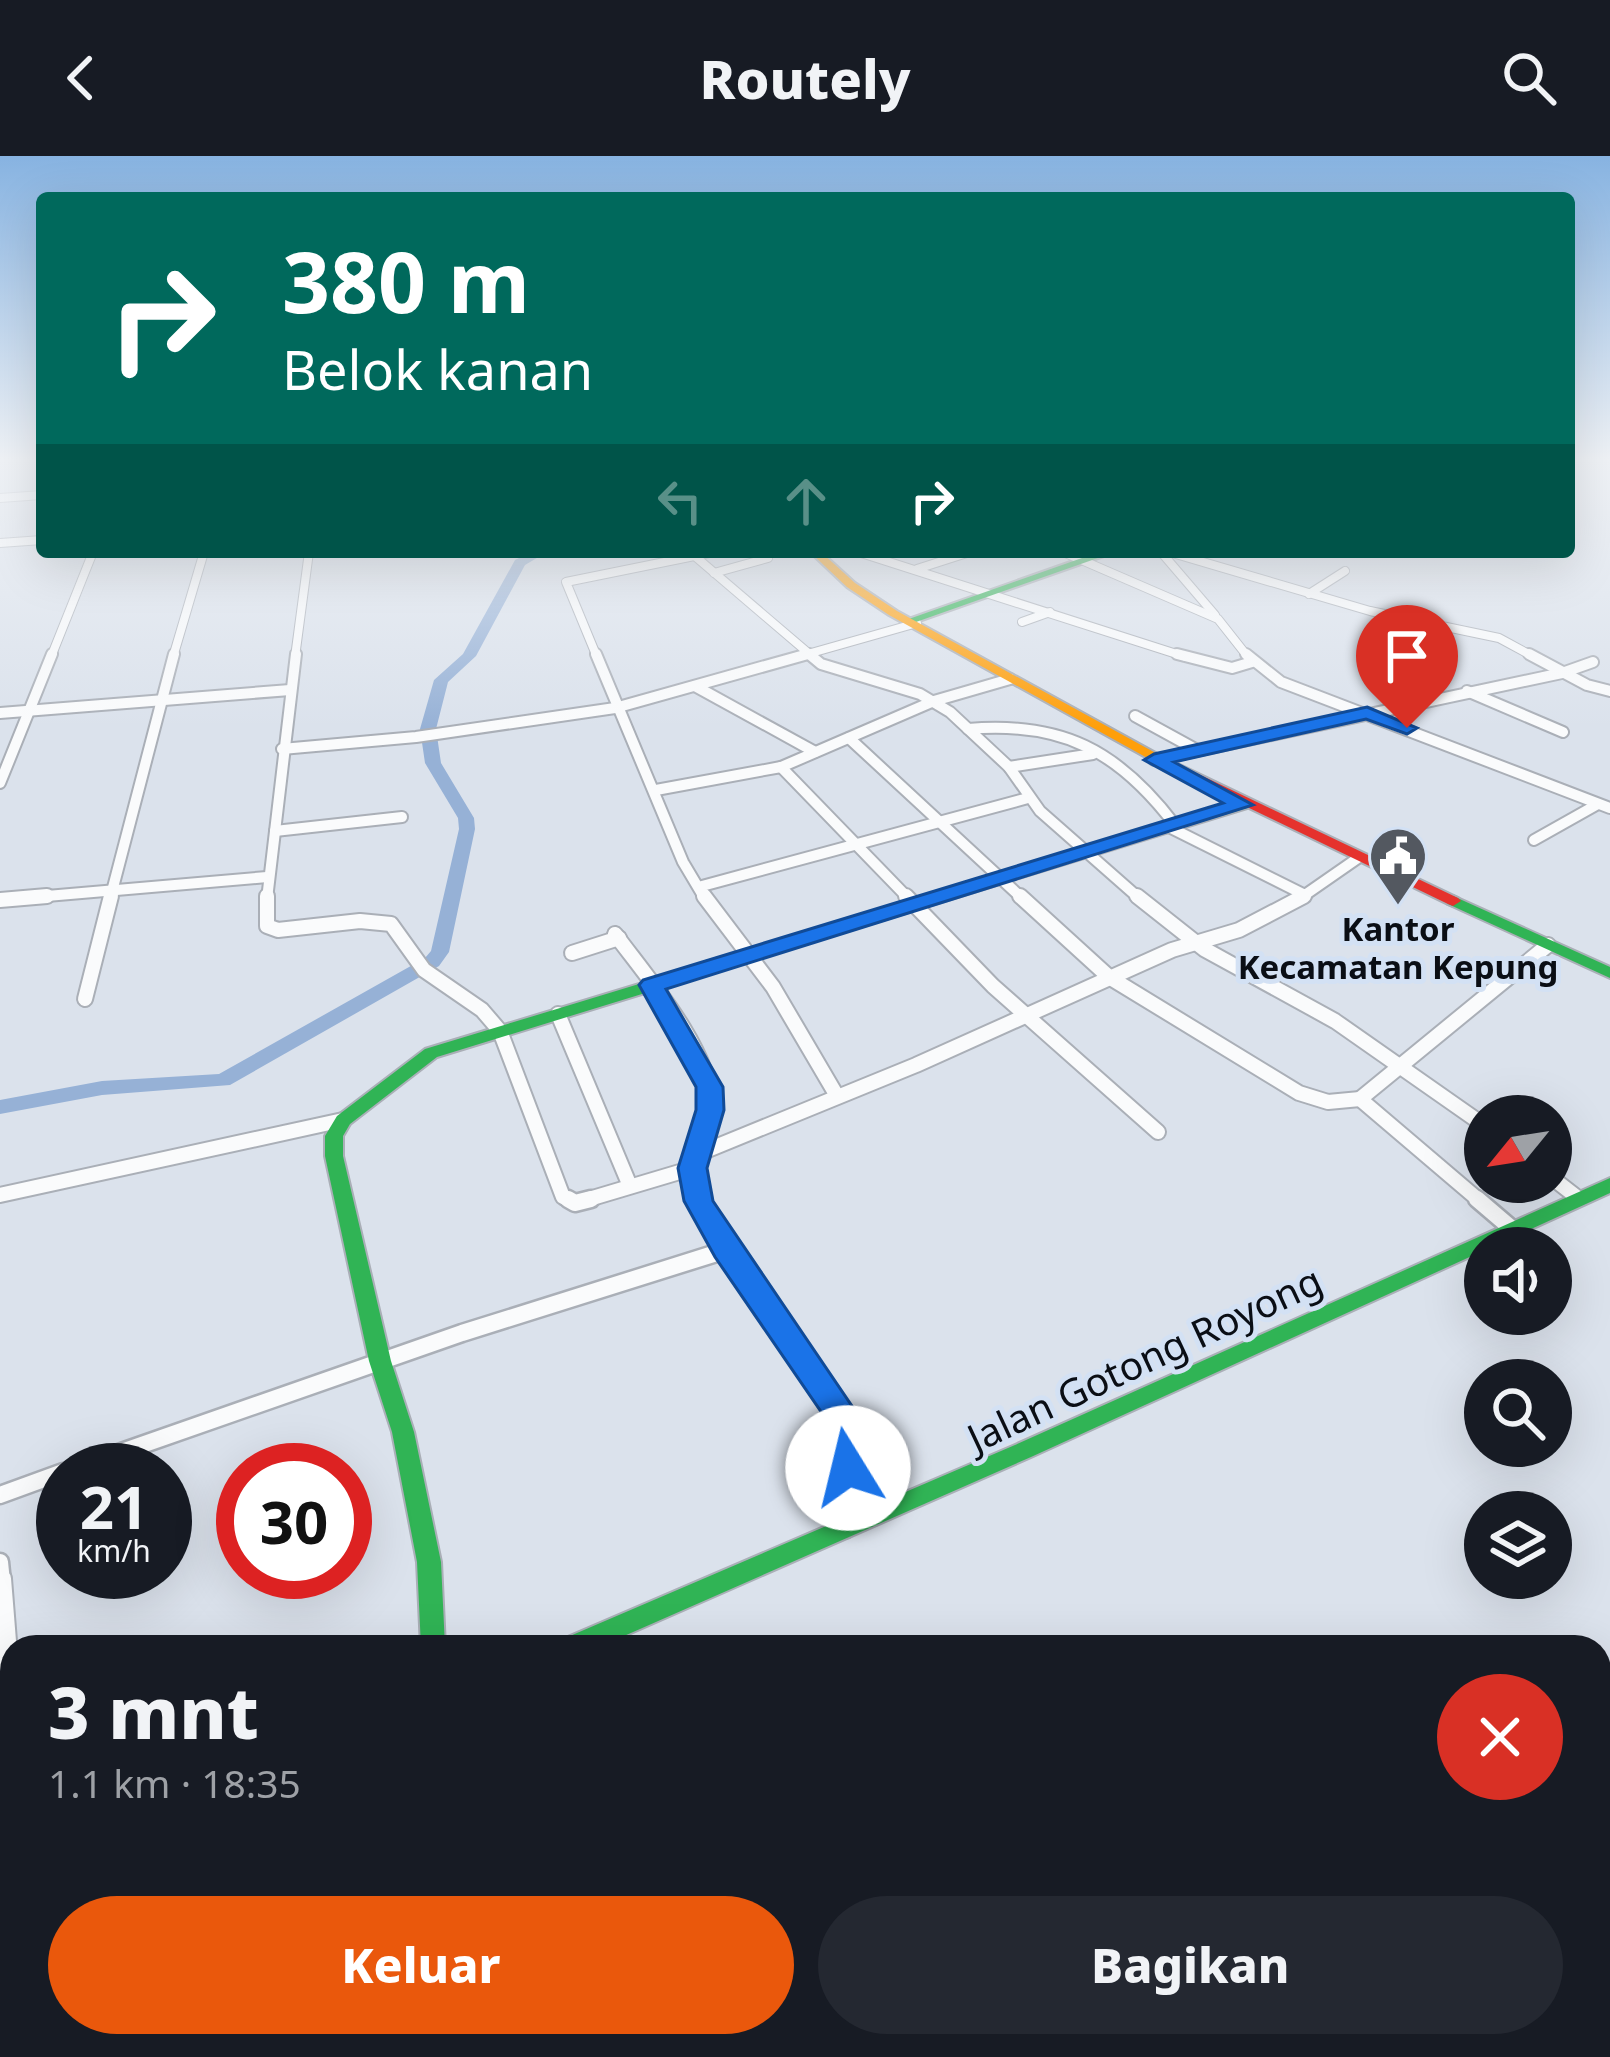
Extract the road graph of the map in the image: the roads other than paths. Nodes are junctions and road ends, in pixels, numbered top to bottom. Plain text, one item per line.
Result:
1 (91, 558) edge
2 (202, 558) edge
3 (308, 558) edge
4 (681, 558) edge
5 (700, 558) edge
6 (768, 558) dead end
7 (821, 558) edge
8 (877, 558) edge
9 (952, 558) edge
10 (1077, 558) edge
11 (1093, 558) edge
12 (1170, 558) edge
13 (1185, 558) edge
14 (1084, 561) junction
15 (915, 570) junction
16 (718, 572) junction
17 (1345, 572) dead end
18 (992, 593) junction
19 (1309, 595) junction
20 (1050, 612) junction
21 (1218, 619) junction
22 (915, 622) junction
23 (1022, 622) dead end
24 (813, 655) junction
25 (1252, 662) junction
26 (1592, 662) dead end
27 (1562, 673) junction
28 (1010, 679) junction
29 (695, 686) junction
30 (290, 690) junction
31 (1467, 691) junction
32 (1610, 691) edge
33 (160, 701) junction
34 (934, 701) junction
35 (614, 708) junction
36 (29, 711) junction
37 (0, 713) edge
38 (1367, 713) junction
39 (1135, 716) dead end
40 (968, 729) junction
41 (1563, 732) dead end
42 (849, 738) junction
43 (282, 749) junction
44 (1197, 750) junction
45 (815, 752) junction
46 (1093, 754) junction
47 (1154, 760) junction
48 (782, 767) junction
49 (1009, 767) junction
50 (0, 783) edge
51 (656, 790) junction
52 (1028, 798) junction
53 (1242, 805) junction
54 (1604, 806) edge
55 (402, 817) dead end
56 (943, 820) junction
57 (1172, 826) junction
58 (275, 831) junction
59 (1534, 840) dead end
60 (852, 845) junction
61 (1087, 852) junction
62 (1358, 857) junction
63 (267, 878) junction
64 (1004, 878) junction
65 (114, 890) junction
66 (705, 894) junction
67 (1305, 896) junction
68 (0, 900) edge
69 (916, 908) junction
70 (1197, 944) junction
71 (1548, 945) junction
72 (572, 953) dead end
73 (753, 956) junction
74 (1610, 973) edge
75 (1109, 977) junction
76 (652, 985) junction
77 (85, 999) dead end
78 (558, 1014) junction
79 (1024, 1015) junction
80 (500, 1031) junction
81 (1403, 1067) junction
82 (837, 1096) junction
83 (1360, 1099) junction
84 (1464, 1111) edge
85 (343, 1120) junction
86 (1158, 1132) dead end
87 (695, 1161) junction
88 (1610, 1185) edge
89 (631, 1186) junction
90 (1572, 1193) edge
91 (0, 1195) edge
92 (1578, 1198) junction
93 (1510, 1227) edge
94 (1513, 1227) edge
95 (1464, 1249) edge
96 (726, 1250) junction
97 (380, 1360) junction
98 (145, 1443) edge
99 (36, 1482) edge
100 (0, 1495) edge
101 (846, 1529) junction
102 (0, 1562) edge
103 (6, 1635) edge
104 (433, 1635) edge
105 (600, 1635) edge

1 - 36 street
2 - 33 street
3 - 30 street
4 - 35 street
5 - 16 street
6 - 16 street
7 - 22 street
8 - 15 street
9 - 15 street
10 - 14 street
11 - 14 street
12 - 21 street
13 - 19 street
14 - 18 street
14 - 21 street
15 - 18 street
16 - 24 street
17 - 19 street
18 - 20 street
18 - 22 street
19 - 27 street
20 - 23 street
20 - 25 street
21 - 25 street
22 - 24 street
22 - 28 street
24 - 29 street
24 - 34 street
25 - 38 street
26 - 27 street
27 - 31 street
27 - 32 street
28 - 34 street
28 - 47 street
29 - 35 street
29 - 45 street
30 - 33 street
30 - 43 street
31 - 38 street
31 - 41 street
33 - 36 street
33 - 65 street
34 - 40 street
34 - 42 street
35 - 43 street
35 - 51 street
36 - 37 street
36 - 50 street
38 - 44 street
38 - 54 street
39 - 44 street
40 - 46 street
40 - 49 street
42 - 45 street
42 - 56 street
43 - 58 street
44 - 47 street
45 - 48 street
46 - 49 street
46 - 57 street
47 - 53 street
48 - 51 street
48 - 60 street
49 - 52 street
51 - 66 street
52 - 56 street
52 - 61 street
53 - 57 street
53 - 62 street
54 - 59 street
55 - 58 street
56 - 60 street
56 - 64 street
57 - 61 street
57 - 67 street
58 - 63 street
60 - 66 street
60 - 69 street
61 - 64 street
61 - 70 street
62 - 67 street
62 - 71 street
63 - 65 street
63 - 80 street
64 - 69 street
64 - 75 street
65 - 68 street
65 - 77 street
66 - 73 street
67 - 70 street
69 - 73 street
69 - 79 street
70 - 75 street
70 - 81 street
71 - 74 street
71 - 81 street
72 - 76 street
73 - 76 street
73 - 82 street
75 - 79 street
75 - 83 street
76 - 78 street
76 - 87 street
78 - 80 street
78 - 89 street
79 - 82 street
79 - 86 street
80 - 85 street
80 - 89 street
81 - 83 street
81 - 84 street
82 - 87 street
83 - 93 street
85 - 91 street
85 - 97 street
87 - 89 street
87 - 96 street
88 - 92 street, Jalan Gotong Royong
90 - 92 street
92 - 94 street, Jalan Gotong Royong
95 - 101 street, Jalan Gotong Royong
96 - 97 street
96 - 101 street
97 - 98 street
97 - 104 street
99 - 100 street
101 - 105 street, Jalan Gotong Royong
102 - 103 street

